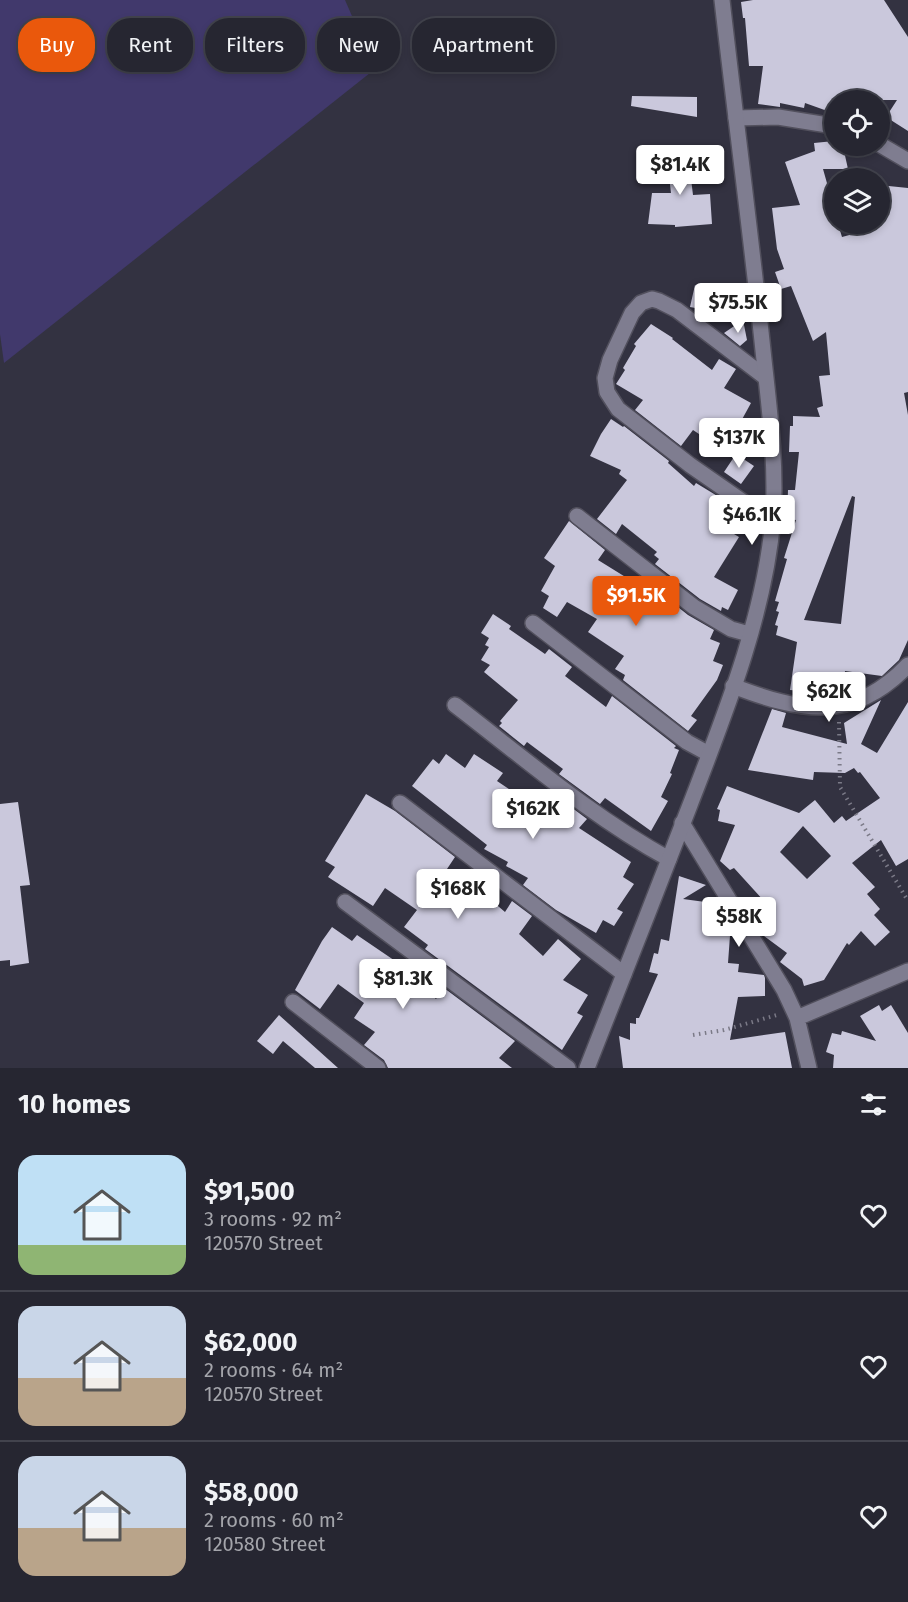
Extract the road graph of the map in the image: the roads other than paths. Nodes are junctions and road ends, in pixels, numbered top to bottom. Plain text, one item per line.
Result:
1 (722, 0) edge
2 (736, 118) junction
3 (824, 124) edge
4 (890, 150) edge
5 (908, 161) edge
6 (765, 376) junction
7 (577, 516) dead end
8 (773, 518) junction
9 (533, 623) dead end
10 (749, 634) junction
11 (908, 665) edge
12 (733, 686) junction
13 (454, 705) dead end
14 (709, 754) junction
15 (400, 803) dead end
16 (682, 824) junction
17 (669, 859) junction
18 (345, 902) dead end
19 (908, 971) edge
20 (624, 974) junction
21 (293, 1002) dead end
22 (795, 1014) junction
23 (378, 1068) edge
24 (568, 1068) edge
25 (587, 1068) edge
26 (810, 1068) edge

1 - 2 street
2 - 3 street
2 - 6 street
4 - 5 street
6 - 8 street
6 - 8 street
7 - 10 street
8 - 10 street
9 - 14 street
10 - 12 street
11 - 12 street
12 - 14 street
13 - 17 street
14 - 16 street
15 - 20 street
16 - 17 street
16 - 22 street
17 - 20 street
18 - 24 street
19 - 22 street
20 - 25 street
21 - 23 street
22 - 26 street

